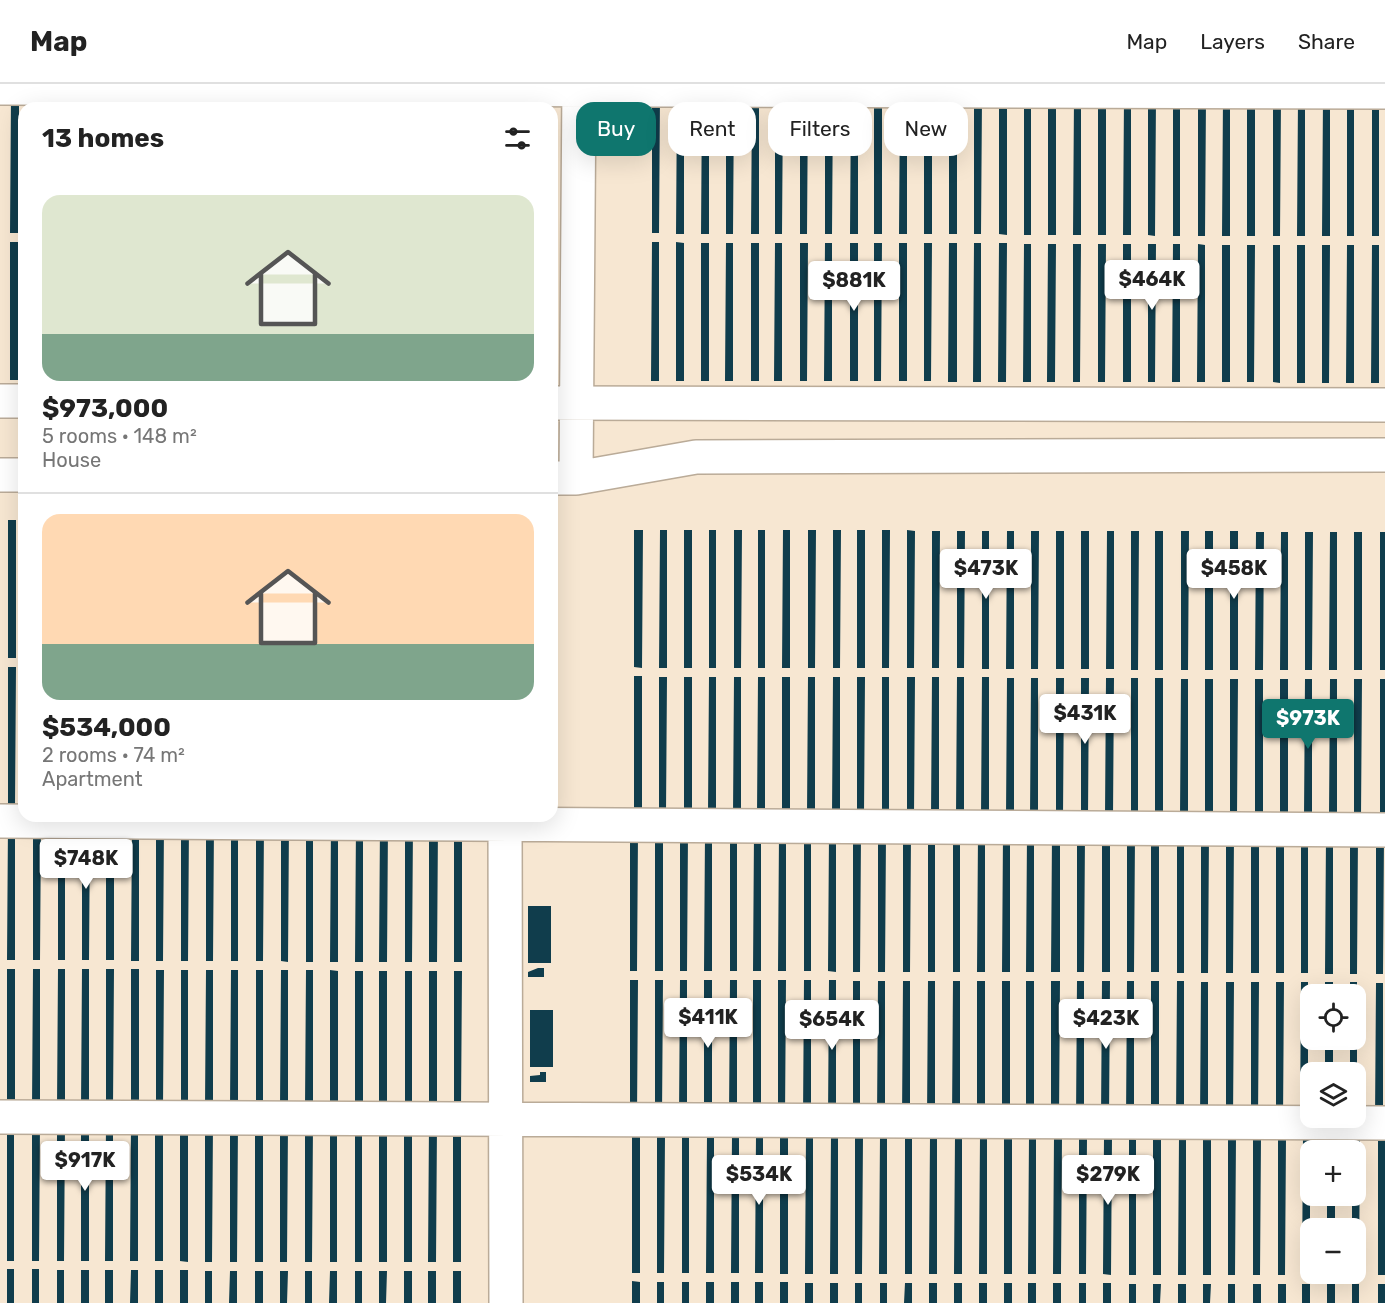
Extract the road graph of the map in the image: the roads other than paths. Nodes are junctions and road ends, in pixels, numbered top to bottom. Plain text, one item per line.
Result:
1 (579, 87) edge
2 (0, 88) edge
3 (1385, 92) edge
4 (0, 401) edge
5 (18, 401) edge
6 (564, 403) edge
7 (1385, 405) edge
8 (1385, 455) edge
9 (0, 475) edge
10 (18, 475) edge
11 (564, 478) edge
12 (0, 821) edge
13 (18, 821) edge
14 (558, 821) edge
15 (505, 822) edge
16 (1385, 830) edge
17 (0, 1117) edge
18 (506, 1119) junction
19 (1385, 1123) edge
20 (506, 1303) edge

1 - 2 lane
1 - 3 lane
1 - 6 lane
4 - 5 lane
6 - 7 lane
6 - 11 lane
8 - 11 lane
9 - 10 lane
12 - 13 lane
14 - 16 lane
15 - 18 lane
17 - 18 lane
18 - 19 lane
18 - 20 lane

